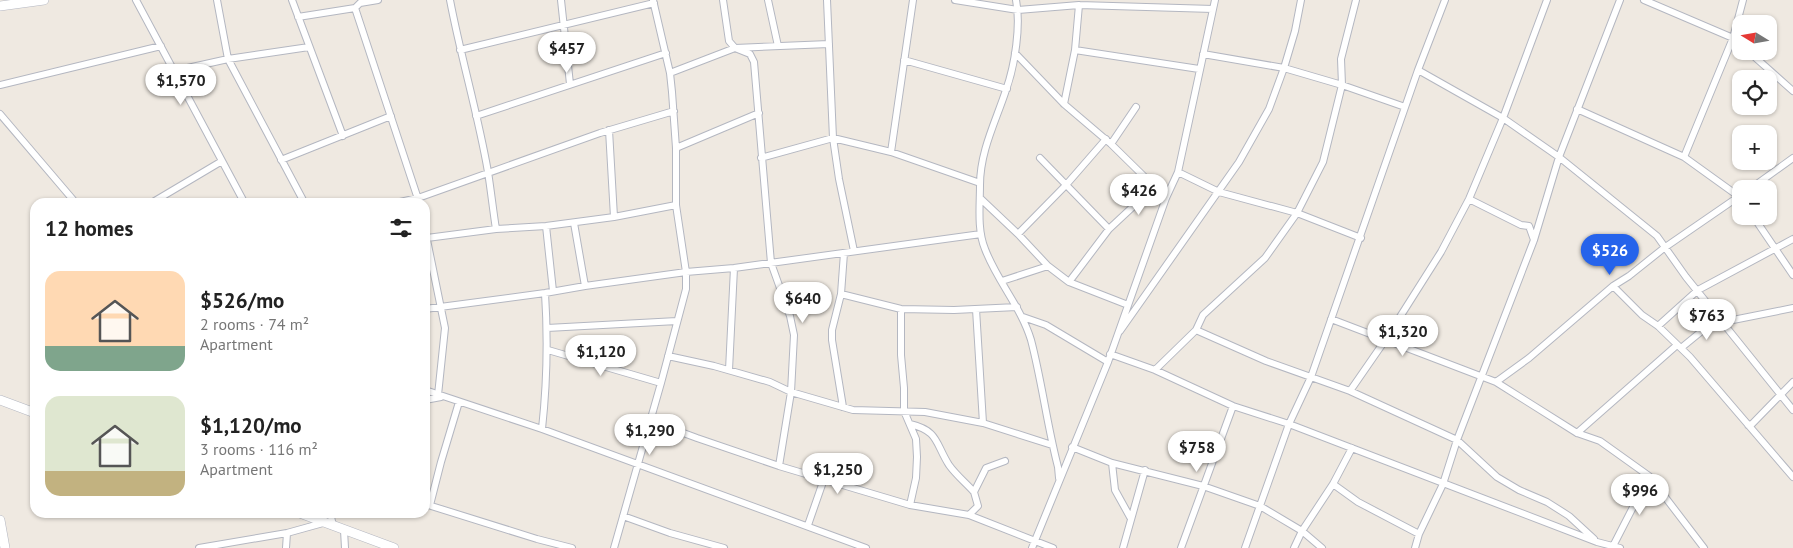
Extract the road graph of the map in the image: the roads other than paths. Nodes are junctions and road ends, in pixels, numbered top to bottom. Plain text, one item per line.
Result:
1 (44, 0) edge
2 (136, 0) edge
3 (218, 0) edge
4 (292, 0) edge
5 (378, 0) edge
6 (450, 0) edge
7 (562, 0) edge
8 (723, 0) edge
9 (768, 0) edge
10 (827, 0) edge
11 (913, 0) edge
12 (954, 0) edge
13 (1016, 0) edge
14 (1215, 0) edge
15 (1301, 0) edge
16 (1356, 0) edge
17 (1445, 0) edge
18 (1547, 0) edge
19 (1620, 0) edge
20 (1644, 0) edge
21 (1743, 0) edge
22 (653, 2) edge
23 (1079, 5) junction
24 (0, 6) edge
25 (355, 8) junction
26 (1212, 8) junction
27 (1018, 10) junction
28 (1739, 15) edge
29 (298, 17) junction
30 (563, 24) junction
31 (1732, 38) edge
32 (1732, 40) edge
33 (829, 44) junction
34 (161, 46) junction
35 (778, 46) junction
36 (309, 47) junction
37 (735, 48) junction
38 (460, 50) junction
39 (1075, 50) junction
40 (666, 53) junction
41 (1015, 53) junction
42 (1203, 54) junction
43 (228, 59) junction
44 (904, 60) junction
45 (1758, 60) edge
46 (1284, 68) junction
47 (1200, 69) junction
48 (1418, 70) junction
49 (174, 71) junction
50 (670, 73) junction
51 (570, 84) junction
52 (1342, 84) junction
53 (0, 85) edge
54 (1007, 89) junction
55 (1793, 91) edge
56 (1064, 104) junction
57 (1136, 107) dead end
58 (1405, 107) junction
59 (1577, 109) junction
60 (674, 110) junction
61 (759, 113) junction
62 (0, 114) edge
63 (391, 116) junction
64 (476, 116) junction
65 (1503, 118) junction
66 (609, 130) junction
67 (343, 136) junction
68 (833, 138) junction
69 (1109, 141) junction
70 (676, 148) junction
71 (891, 152) junction
72 (1684, 156) junction
73 (1558, 157) junction
74 (761, 158) junction
75 (1040, 158) dead end
76 (1793, 158) edge
77 (281, 160) junction
78 (222, 161) junction
79 (488, 172) junction
80 (1178, 172) junction
81 (1762, 180) edge
82 (980, 183) junction
83 (1066, 185) junction
84 (1154, 186) junction
85 (1732, 190) edge
86 (1219, 192) junction
87 (72, 198) edge
88 (160, 198) edge
89 (242, 198) edge
90 (302, 198) edge
91 (418, 198) edge
92 (424, 198) edge
93 (1166, 198) junction
94 (981, 199) junction
95 (1469, 199) junction
96 (1732, 202) edge
97 (676, 205) junction
98 (1297, 213) junction
99 (614, 217) junction
100 (574, 223) junction
101 (1759, 225) edge
102 (546, 226) junction
103 (496, 229) junction
104 (1109, 229) junction
105 (981, 234) junction
106 (1018, 234) junction
107 (430, 238) edge
108 (1361, 238) junction
109 (1534, 240) junction
110 (1793, 240) edge
111 (1664, 248) junction
112 (1775, 249) junction
113 (854, 251) junction
114 (844, 253) junction
115 (430, 254) edge
116 (771, 263) junction
117 (1048, 266) junction
118 (734, 268) junction
119 (686, 272) junction
120 (1793, 275) edge
121 (1002, 281) junction
122 (1069, 282) junction
123 (585, 286) junction
124 (1613, 286) junction
125 (1698, 290) junction
126 (553, 291) junction
127 (545, 293) junction
128 (841, 294) junction
129 (1128, 305) junction
130 (440, 307) junction
131 (1017, 307) junction
132 (430, 308) edge
133 (1793, 308) edge
134 (901, 309) junction
135 (976, 309) junction
136 (1023, 317) junction
137 (1332, 319) junction
138 (1721, 319) junction
139 (678, 321) junction
140 (1658, 326) junction
141 (547, 328) junction
142 (1196, 330) junction
143 (1115, 339) junction
144 (1386, 339) junction
145 (1679, 346) junction
146 (548, 350) junction
147 (1110, 354) junction
148 (668, 356) junction
149 (1108, 362) junction
150 (729, 370) junction
151 (1156, 370) junction
152 (1483, 376) junction
153 (1311, 378) junction
154 (1496, 382) junction
155 (1793, 382) edge
156 (661, 383) junction
157 (1350, 390) junction
158 (430, 392) edge
159 (791, 392) junction
160 (1779, 394) junction
161 (440, 396) junction
162 (430, 399) edge
163 (0, 400) edge
164 (459, 402) junction
165 (1233, 406) junction
166 (844, 407) junction
167 (1793, 410) edge
168 (30, 411) edge
169 (904, 411) junction
170 (651, 420) junction
171 (983, 423) junction
172 (910, 424) junction
173 (1290, 424) junction
174 (1748, 425) junction
175 (542, 429) junction
176 (1577, 434) junction
177 (1457, 440) junction
178 (1052, 445) junction
179 (1072, 447) junction
180 (1352, 448) junction
181 (1005, 461) dead end
182 (638, 463) junction
183 (1112, 463) junction
184 (779, 466) junction
185 (1145, 470) junction
186 (1650, 476) junction
187 (1793, 477) edge
188 (824, 480) junction
189 (1059, 482) junction
190 (1333, 484) junction
191 (1443, 484) junction
192 (1203, 486) junction
193 (974, 492) junction
194 (430, 498) edge
195 (430, 505) edge
196 (910, 505) junction
197 (1260, 506) junction
198 (969, 515) junction
199 (623, 516) junction
200 (1130, 517) junction
201 (313, 518) edge
202 (331, 518) edge
203 (0, 520) edge
204 (323, 522) junction
205 (808, 525) junction
206 (333, 526) junction
207 (344, 530) junction
208 (1302, 531) junction
209 (287, 532) junction
210 (1420, 534) junction
211 (242, 540) junction
212 (1597, 542) junction
213 (1034, 545) edge
214 (1615, 547) edge
215 (5, 548) edge
216 (199, 548) edge
217 (242, 548) edge
218 (286, 548) edge
219 (345, 548) edge
220 (394, 548) edge
221 (572, 548) edge
222 (614, 548) edge
223 (724, 548) edge
224 (866, 548) edge
225 (1053, 548) edge
226 (1123, 548) edge
227 (1181, 548) edge
228 (1245, 548) edge
229 (1294, 548) edge
230 (1322, 548) edge
231 (1415, 548) edge
232 (1704, 548) edge

1 - 24 street
2 - 34 street
3 - 43 street
4 - 29 street
5 - 25 street
6 - 38 street
7 - 30 street
8 - 37 street
9 - 35 street
10 - 33 street
11 - 44 street
12 - 27 street
13 - 27 street
14 - 26 street
15 - 46 street
16 - 52 street
17 - 48 street
18 - 65 street
19 - 59 street
20 - 31 street
21 - 28 street
22 - 30 street
22 - 40 street
23 - 26 street
23 - 27 street
23 - 39 street
25 - 29 street
25 - 63 street
26 - 42 street
27 - 41 street
29 - 36 street
30 - 38 street
30 - 51 street
32 - 72 street
33 - 35 street
33 - 68 street
34 - 49 street
34 - 53 street
35 - 37 street
36 - 43 street
36 - 67 street
37 - 50 street
37 - 61 street
38 - 64 street
39 - 47 street
39 - 56 street
40 - 50 street
40 - 51 street
41 - 54 street
41 - 56 street
42 - 46 street
42 - 47 street
43 - 49 street
43 - 77 street
44 - 54 street
44 - 71 street
45 - 55 street
46 - 52 street
46 - 86 street
47 - 80 street
48 - 58 street
48 - 65 street
49 - 78 street
50 - 60 street
51 - 64 street
52 - 58 street
52 - 98 street
54 - 82 street
56 - 69 street
57 - 69 street
58 - 108 street
59 - 72 street
59 - 73 street
60 - 66 street
60 - 70 street
61 - 70 street
61 - 74 street
62 - 87 street
63 - 67 street
63 - 91 street
64 - 79 street
65 - 73 street
65 - 95 street
66 - 79 street
66 - 99 street
67 - 77 street
68 - 71 street
68 - 74 street
68 - 113 street
69 - 83 street
69 - 84 street
70 - 97 street
71 - 82 street
72 - 85 street
73 - 109 street
73 - 111 street
74 - 116 street
75 - 83 street
76 - 81 street
77 - 90 street
78 - 88 street
78 - 89 street
79 - 92 street
79 - 103 street
80 - 86 street
80 - 93 street
82 - 94 street
83 - 104 street
83 - 106 street
84 - 93 street
84 - 104 street
86 - 98 street
86 - 143 street
93 - 129 street
94 - 105 street
94 - 106 street
95 - 109 street
95 - 144 street
96 - 111 street
97 - 99 street
97 - 119 street
98 - 108 street
98 - 142 street
99 - 100 street
100 - 102 street
100 - 123 street
101 - 112 street
102 - 103 street
102 - 126 street
103 - 107 street
104 - 122 street
105 - 113 street
105 - 121 street
106 - 117 street
108 - 137 street
109 - 152 street
110 - 112 street
111 - 124 street
111 - 125 street
112 - 120 street
112 - 125 street
113 - 114 street
114 - 116 street
114 - 128 street
115 - 130 street
116 - 118 street
116 - 159 street
117 - 121 street
117 - 122 street
118 - 119 street
118 - 150 street
119 - 123 street
119 - 139 street
121 - 131 street
122 - 129 street
123 - 126 street
124 - 140 street
124 - 154 street
125 - 138 street
125 - 140 street
126 - 127 street
127 - 130 street
127 - 141 street
128 - 134 street
128 - 166 street
129 - 143 street
130 - 132 street
130 - 161 street
131 - 135 street
131 - 136 street
133 - 138 street
134 - 135 street
134 - 169 street
135 - 171 street
136 - 149 street
136 - 178 street
137 - 144 street
137 - 153 street
138 - 145 street
138 - 160 street
139 - 141 street
139 - 148 street
140 - 145 street
141 - 146 street
142 - 151 street
142 - 153 street
143 - 147 street
144 - 152 street
144 - 157 street
145 - 174 street
145 - 176 street
146 - 156 street
146 - 175 street
147 - 149 street
147 - 151 street
148 - 150 street
148 - 156 street
149 - 179 street
150 - 159 street
151 - 165 street
152 - 154 street
152 - 177 street
153 - 157 street
153 - 173 street
154 - 176 street
155 - 160 street
156 - 170 street
157 - 177 street
158 - 161 street
159 - 166 street
159 - 184 street
160 - 167 street
160 - 174 street
161 - 162 street
161 - 164 street
163 - 168 street
164 - 175 street
164 - 194 street
165 - 173 street
165 - 192 street
166 - 169 street
169 - 171 street
169 - 172 street
170 - 182 street
170 - 184 street
171 - 178 street
172 - 193 street
172 - 196 street
173 - 180 street
173 - 197 street
174 - 187 street
175 - 182 street
176 - 186 street
177 - 191 street
177 - 212 street
178 - 189 street
179 - 183 street
179 - 189 street
180 - 190 street
180 - 191 street
181 - 193 street
182 - 199 street
182 - 205 street
183 - 185 street
183 - 200 street
184 - 188 street
185 - 192 street
185 - 200 street
186 - 214 street
186 - 232 street
188 - 196 street
188 - 205 street
189 - 213 street
190 - 208 street
190 - 210 street
191 - 210 street
191 - 212 street
192 - 197 street
192 - 227 street
193 - 198 street
195 - 221 street
196 - 198 street
197 - 208 street
197 - 228 street
198 - 213 street
199 - 222 street
199 - 223 street
200 - 226 street
201 - 204 street
202 - 206 street
203 - 215 street
204 - 206 street
204 - 209 street
205 - 224 street
206 - 207 street
207 - 219 street
207 - 220 street
208 - 229 street
208 - 230 street
209 - 211 street
209 - 218 street
210 - 231 street
211 - 216 street
211 - 217 street
212 - 214 street
213 - 225 street

